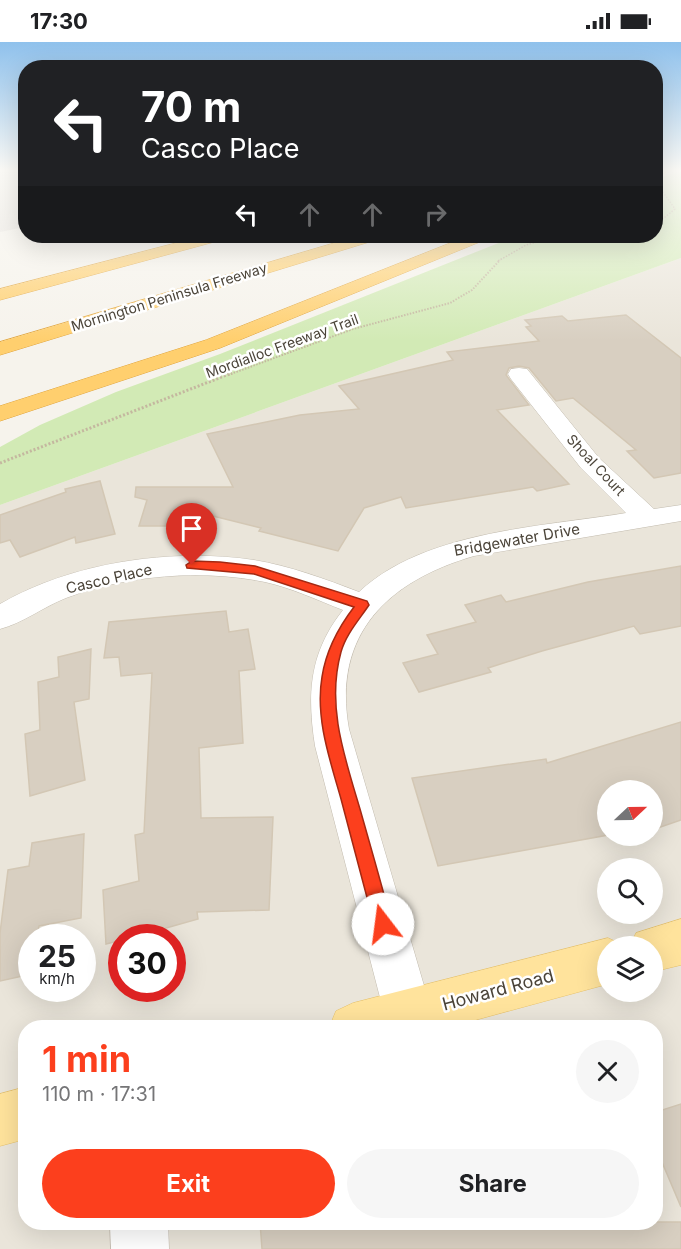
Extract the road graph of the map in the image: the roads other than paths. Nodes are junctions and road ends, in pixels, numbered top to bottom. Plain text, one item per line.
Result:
1 (193, 243) edge
2 (295, 243) edge
3 (348, 243) edge
4 (464, 243) edge
5 (0, 295) edge
6 (63, 312) dead end
7 (33, 330) junction
8 (0, 331) edge
9 (0, 350) edge
10 (178, 356) junction
11 (519, 374) dead end
12 (0, 414) edge
13 (0, 434) edge
14 (681, 513) edge
15 (647, 518) junction
16 (362, 605) junction
17 (0, 618) edge
18 (681, 942) edge
19 (663, 946) edge
20 (597, 964) edge
21 (408, 1013) junction
22 (382, 1020) edge
23 (18, 1115) edge
24 (0, 1120) edge
25 (139, 1230) edge
26 (140, 1249) edge

1 - 5 highway
2 - 6 highway, Mornington Peninsula Freeway
3 - 7 highway, Mornington Peninsula Freeway
4 - 10 highway
7 - 8 highway, Mornington Peninsula Freeway
7 - 9 highway, Mornington Peninsula Freeway
10 - 12 highway
10 - 13 highway
11 - 15 street, Shoal Court
14 - 15 street, Bridgewater Drive
15 - 16 street, Bridgewater Drive
16 - 17 street, Casco Place
16 - 21 street, Bridgewater Drive
18 - 19 main road
20 - 21 main road, Howard Road
21 - 22 main road, Howard Road
23 - 24 main road
25 - 26 street

